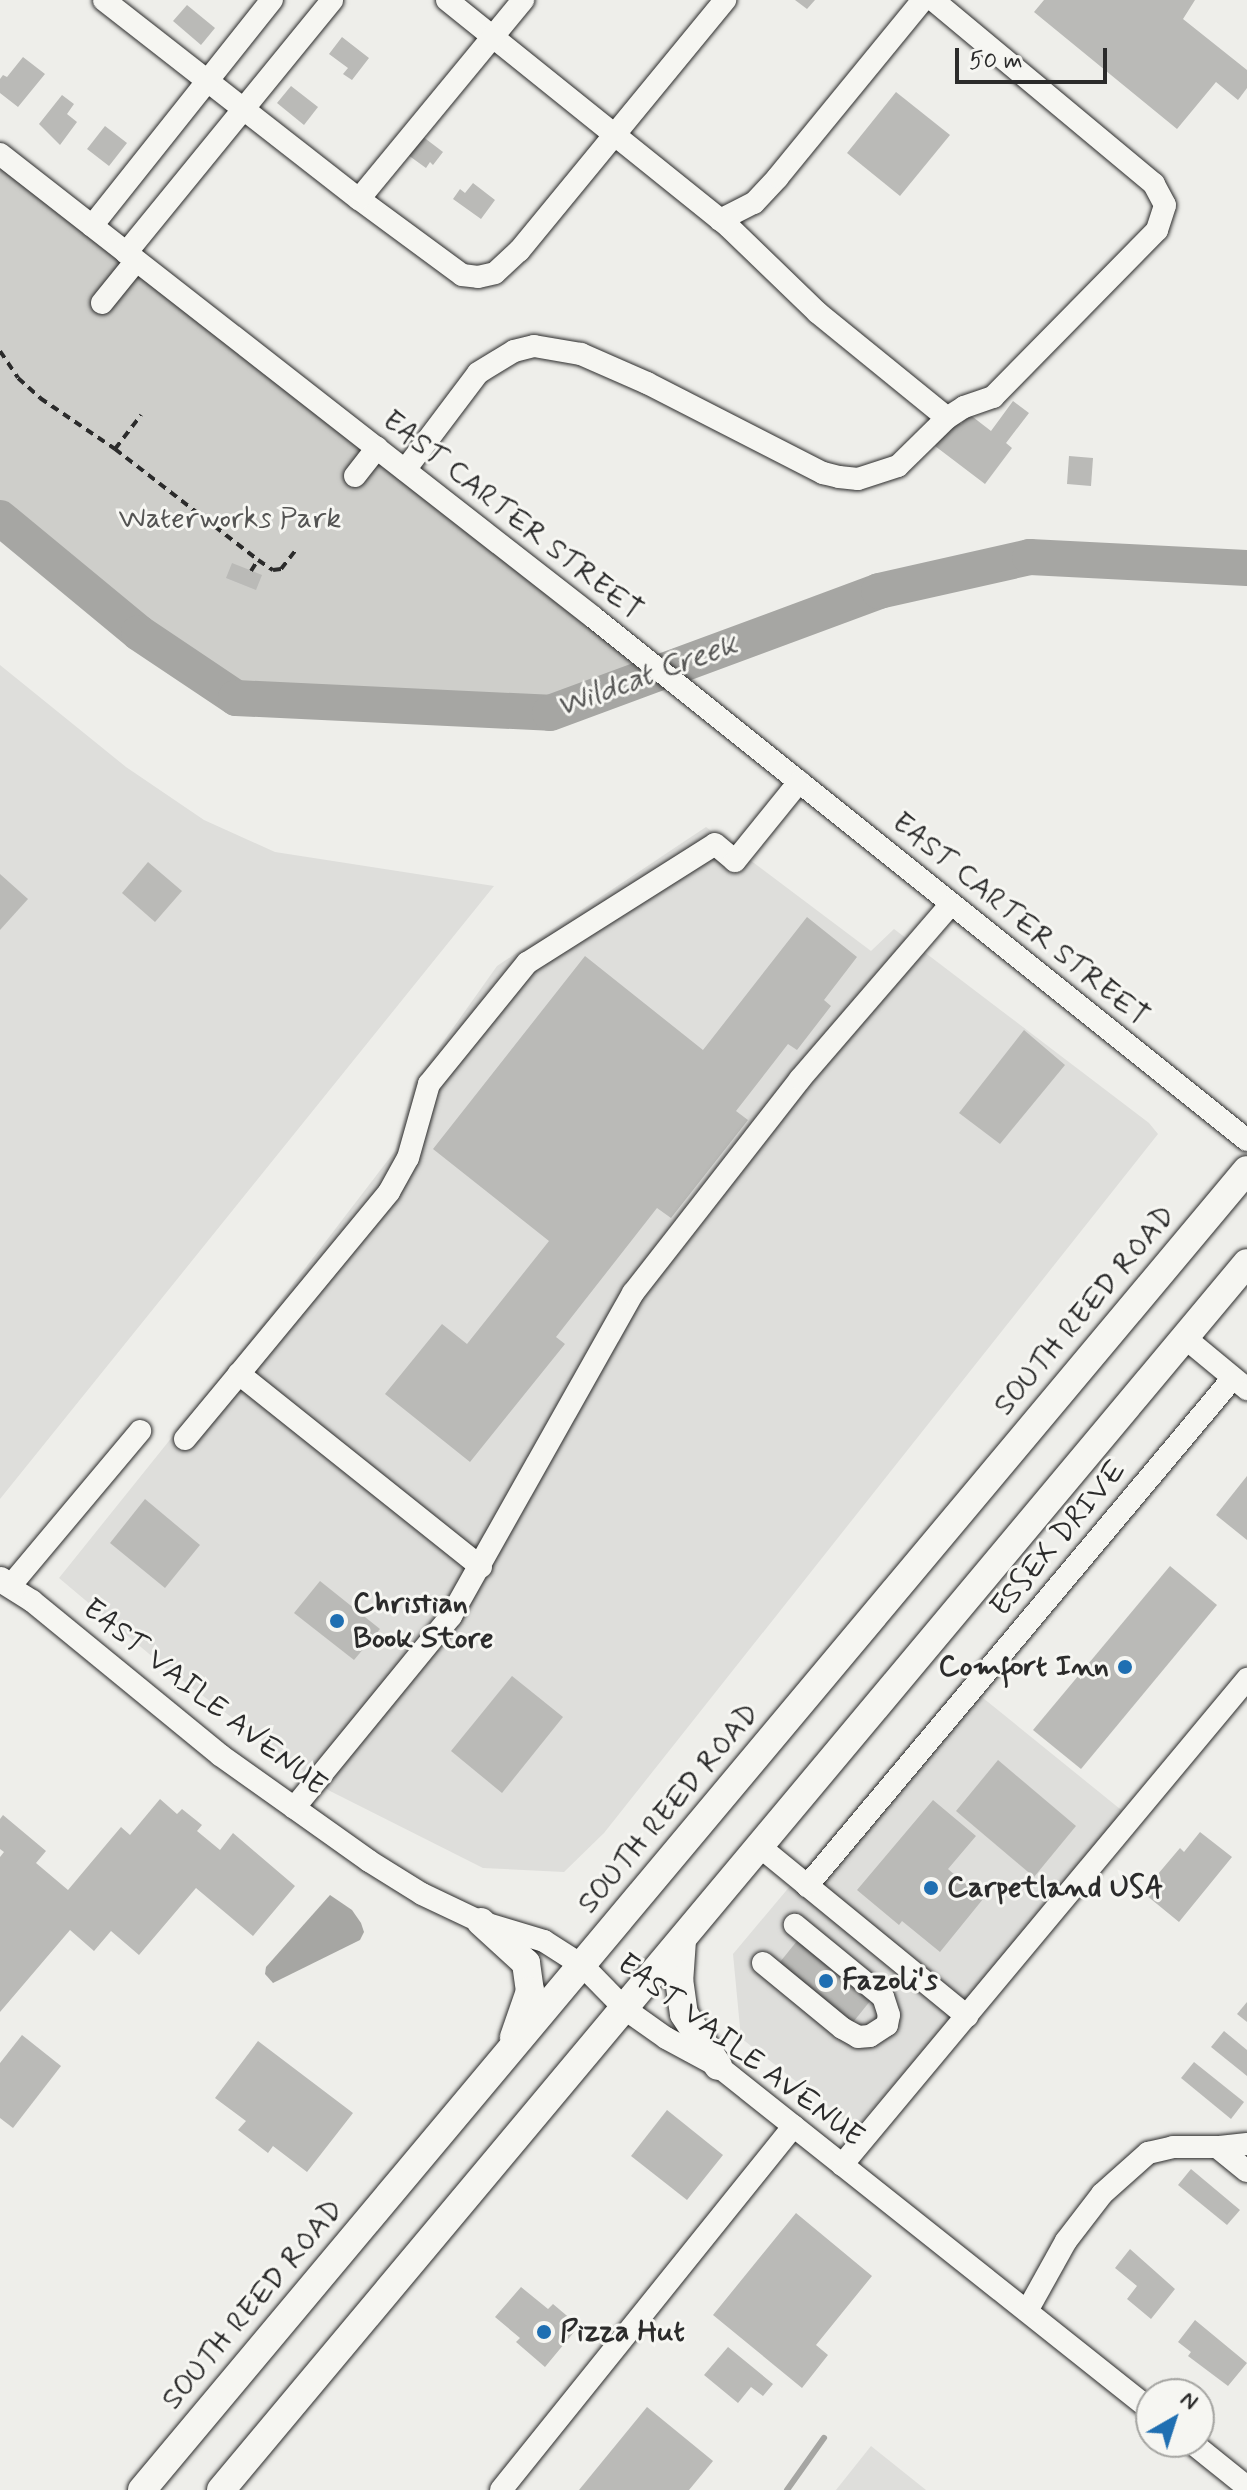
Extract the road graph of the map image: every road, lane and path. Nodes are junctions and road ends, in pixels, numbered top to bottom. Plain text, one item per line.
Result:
1 (104, 0) edge
2 (272, 0) edge
3 (332, 0) edge
4 (447, 0) edge
5 (523, 0) edge
6 (725, 0) edge
7 (923, 0) edge
8 (933, 0) edge
9 (493, 37) junction
10 (207, 81) junction
11 (243, 110) junction
12 (615, 133) junction
13 (0, 154) edge
14 (359, 199) junction
15 (720, 220) junction
16 (92, 226) junction
17 (131, 257) junction
18 (102, 303) dead end
19 (0, 351) edge
20 (141, 415) dead end
21 (947, 418) junction
22 (377, 448) junction
23 (115, 449) junction
24 (405, 470) junction
25 (355, 476) dead end
26 (295, 551) dead end
27 (258, 560) junction
28 (251, 571) dead end
29 (799, 782) junction
30 (951, 904) junction
31 (1247, 1140) edge
32 (1247, 1170) edge
33 (1247, 1263) edge
34 (1184, 1337) junction
35 (239, 1374) junction
36 (1240, 1384) edge
37 (140, 1431) dead end
38 (185, 1439) dead end
39 (481, 1567) junction
40 (4, 1581) edge
41 (1247, 1679) edge
42 (294, 1808) junction
43 (759, 1846) junction
44 (807, 1886) junction
45 (481, 1922) junction
46 (795, 1925) dead end
47 (682, 1940) junction
48 (763, 1963) dead end
49 (583, 1966) junction
50 (625, 2009) junction
51 (967, 2016) junction
52 (503, 2060) junction
53 (718, 2066) junction
54 (794, 2126) junction
55 (1247, 2144) edge
56 (1217, 2147) junction
57 (842, 2165) junction
58 (1247, 2171) edge
59 (1027, 2311) junction
60 (1135, 2397) edge
61 (1211, 2458) edge
62 (1247, 2487) edge
63 (142, 2490) edge
64 (221, 2490) edge
65 (501, 2490) edge

1 - 10 street
2 - 10 street
3 - 11 street
4 - 9 street
5 - 9 street
6 - 12 street
7 - 15 street
8 - 21 street
9 - 12 street
9 - 14 street
10 - 11 street
10 - 16 street
11 - 14 street
11 - 17 street
12 - 14 street
12 - 15 street
13 - 16 street, EAST CARTER STREET
15 - 21 street
16 - 17 street, EAST CARTER STREET
17 - 18 street
17 - 22 street, EAST CARTER STREET
19 - 23 path
20 - 23 path
21 - 24 street
22 - 24 street, EAST CARTER STREET
22 - 25 street
23 - 27 path
24 - 29 street, EAST CARTER STREET
26 - 27 path
27 - 28 path
29 - 30 street, EAST CARTER STREET
29 - 35 street
30 - 31 street, EAST CARTER STREET
30 - 39 street
32 - 49 main road, SOUTH REED ROAD
33 - 34 main road
34 - 36 street, ESSEX DRIVE
34 - 43 main road
35 - 38 street
35 - 39 street
36 - 44 street, ESSEX DRIVE
37 - 40 street
39 - 42 street
40 - 42 street, EAST VAILE AVENUE
41 - 51 street
42 - 45 street, EAST VAILE AVENUE
43 - 44 street
43 - 47 main road
44 - 51 street
45 - 49 street, EAST VAILE AVENUE
45 - 52 main road
46 - 48 street
47 - 50 main road
47 - 53 main road
49 - 50 street, EAST VAILE AVENUE
49 - 52 main road, SOUTH REED ROAD
50 - 53 street, EAST VAILE AVENUE
50 - 64 main road
51 - 57 street
52 - 63 main road, SOUTH REED ROAD
53 - 54 street, EAST VAILE AVENUE
54 - 57 street, EAST VAILE AVENUE
54 - 65 street
55 - 56 street
56 - 58 street
56 - 59 street
57 - 59 street, EAST VAILE AVENUE
59 - 60 street, EAST VAILE AVENUE
61 - 62 street

